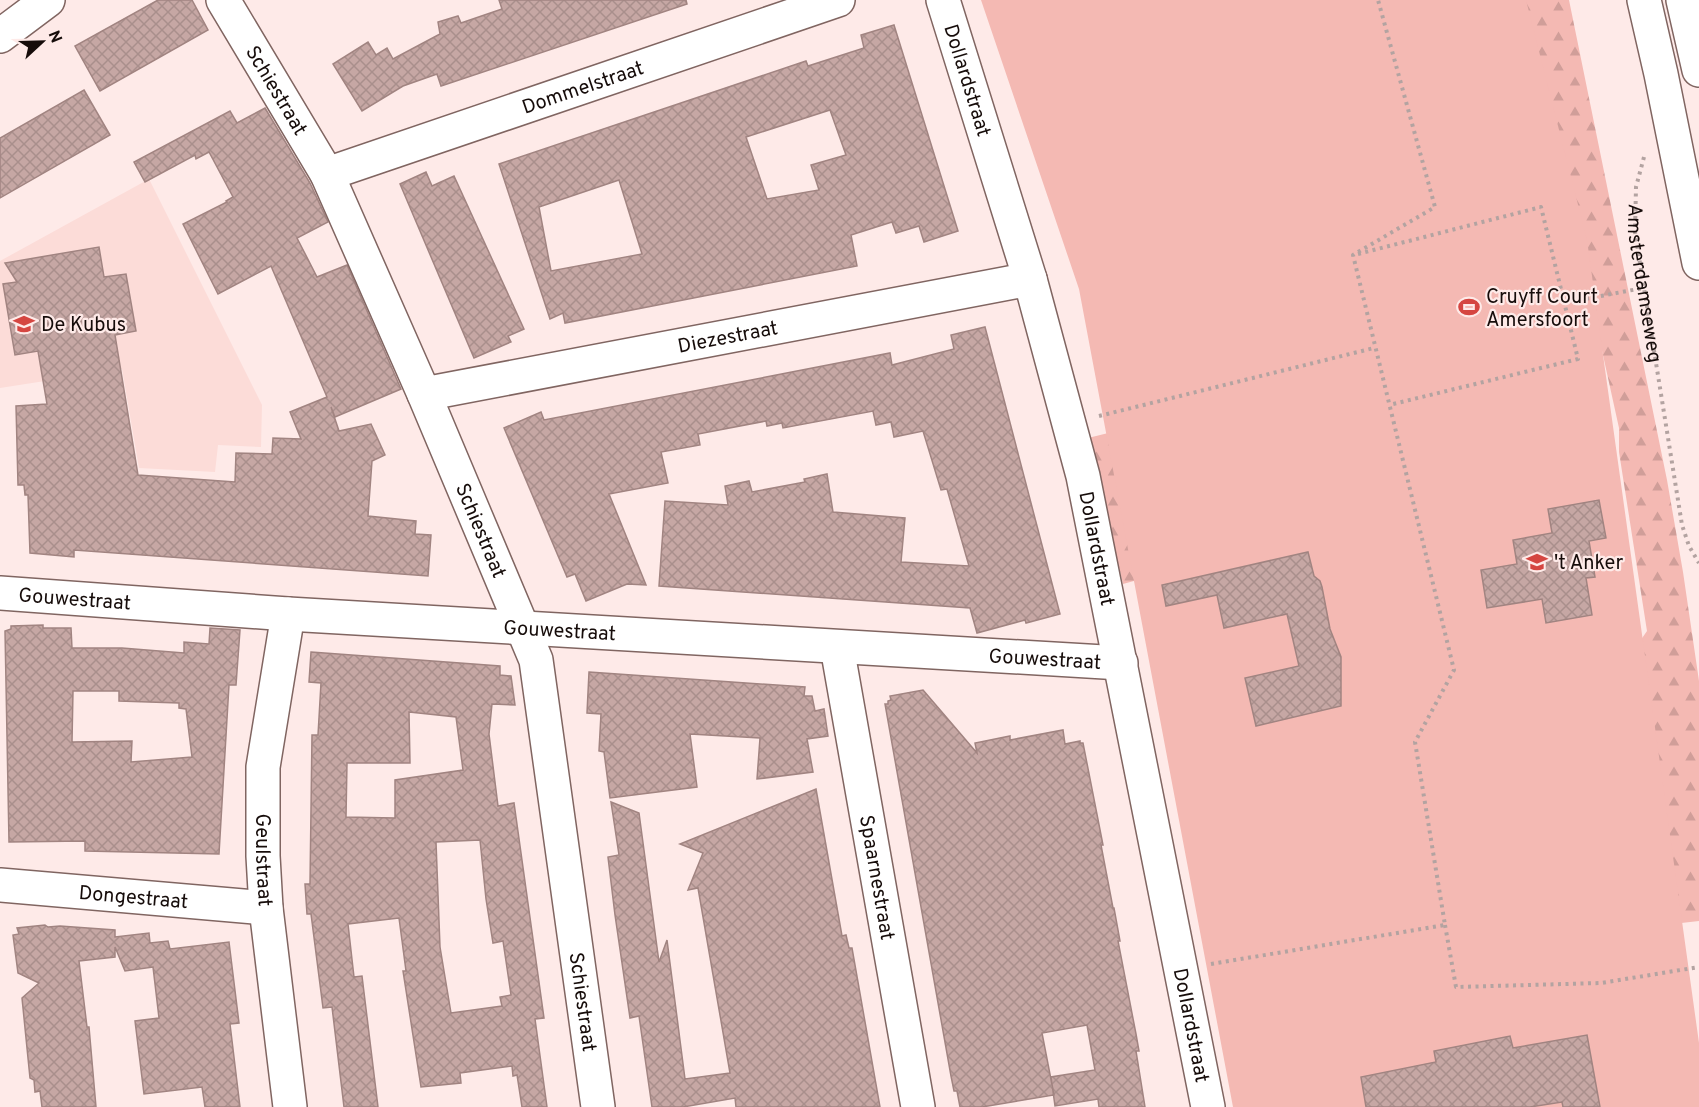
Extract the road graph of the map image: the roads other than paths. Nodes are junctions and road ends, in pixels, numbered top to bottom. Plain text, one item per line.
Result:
1 (48, 0) edge
2 (223, 0) edge
3 (838, 0) edge
4 (943, 0) edge
5 (1644, 0) edge
6 (1683, 0) edge
7 (0, 36) edge
8 (1699, 70) edge
9 (327, 174) junction
10 (1699, 262) edge
11 (1030, 279) junction
12 (424, 394) junction
13 (0, 593) edge
14 (288, 614) junction
15 (522, 627) junction
16 (837, 647) junction
17 (1121, 663) junction
18 (0, 885) edge
19 (266, 908) junction
20 (290, 1107) edge
21 (598, 1107) edge
22 (918, 1107) edge
23 (1208, 1107) edge

1 - 7 street
2 - 9 street, Schiestraat
3 - 9 street, Dommelstraat
4 - 11 street, Dollardstraat
5 - 10 street
6 - 8 street
9 - 12 street, Schiestraat
11 - 12 street, Diezestraat
11 - 17 street, Dollardstraat
12 - 15 street, Schiestraat
13 - 14 street, Gouwestraat
14 - 15 street, Gouwestraat
14 - 19 street, Geulstraat
15 - 16 street, Gouwestraat
15 - 21 street, Schiestraat
16 - 17 street, Gouwestraat
16 - 22 street, Spaarnestraat
17 - 23 street, Dollardstraat
18 - 19 street, Dongestraat
19 - 20 street, Geulstraat

